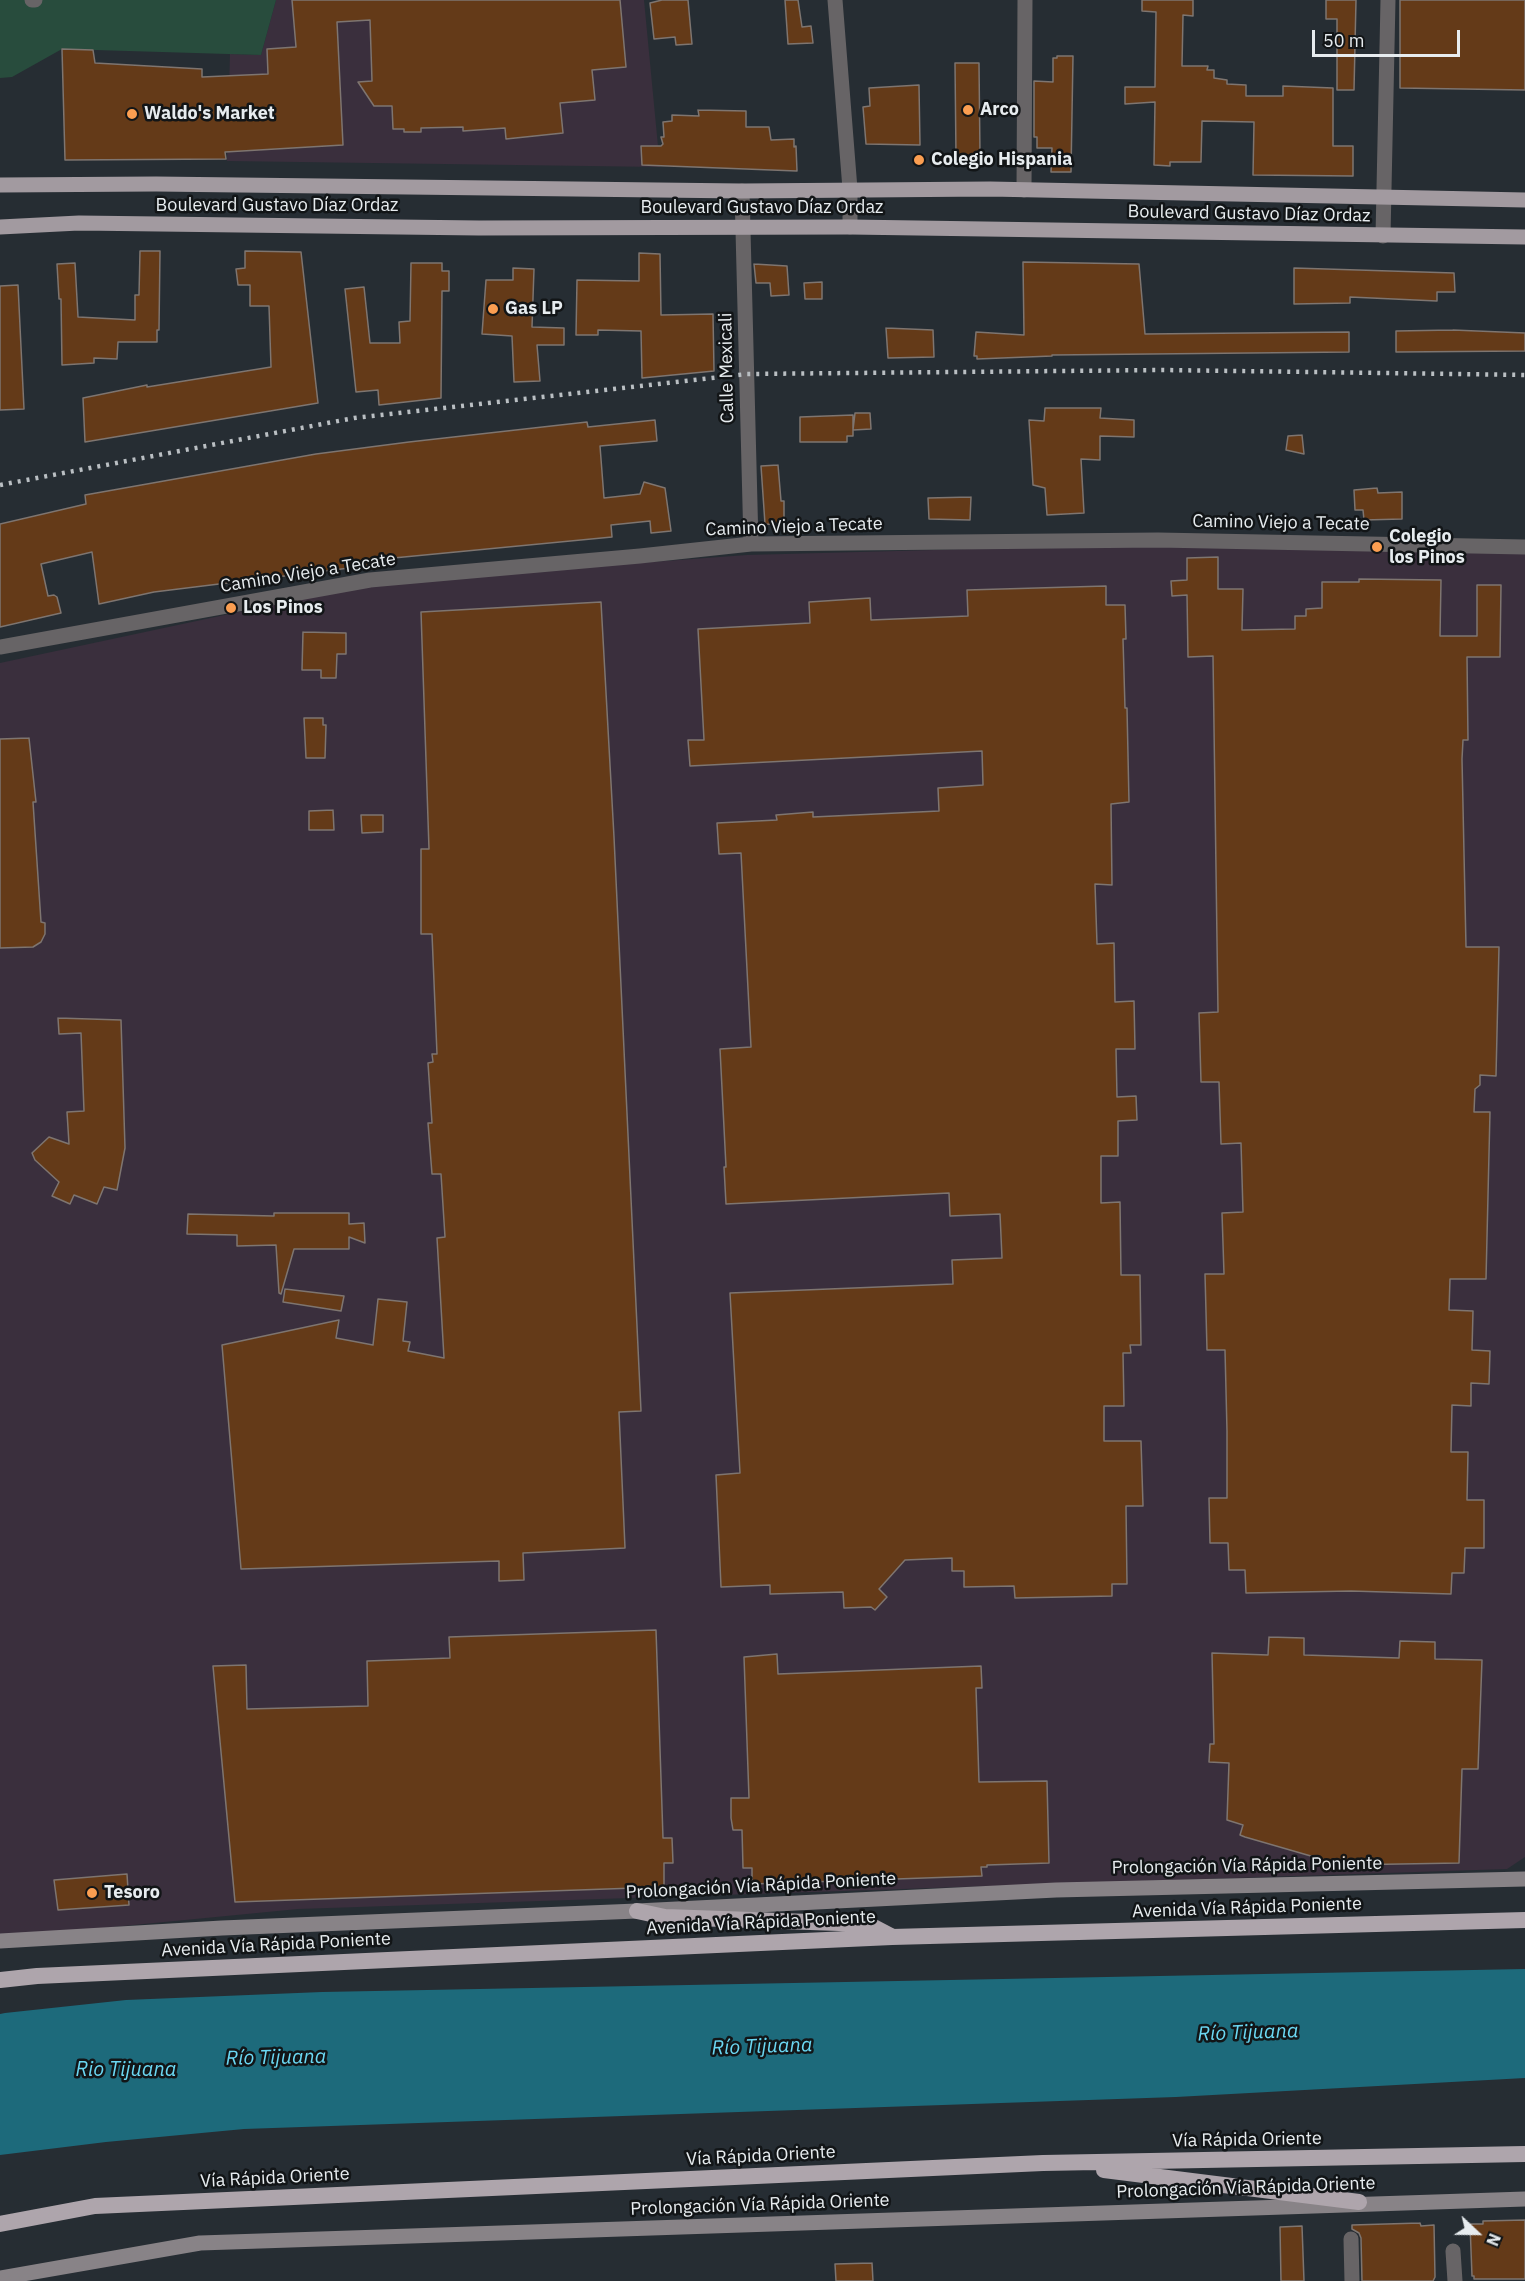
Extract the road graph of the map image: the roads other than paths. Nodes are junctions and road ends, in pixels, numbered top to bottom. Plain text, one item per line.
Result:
1 (835, 0) edge
2 (1025, 0) edge
3 (1388, 0) edge
4 (0, 185) edge
5 (850, 189) junction
6 (742, 190) junction
7 (1024, 190) junction
8 (1383, 197) junction
9 (1525, 200) edge
10 (0, 227) edge
11 (850, 227) junction
12 (744, 228) junction
13 (1383, 236) junction
14 (1525, 237) edge
15 (751, 544) junction
16 (1525, 547) edge
17 (0, 647) edge
18 (1525, 1878) edge
19 (638, 1911) junction
20 (1525, 1920) edge
21 (892, 1937) junction
22 (0, 1941) edge
23 (0, 1980) edge
24 (1525, 2154) edge
25 (1043, 2163) junction
26 (1525, 2199) edge
27 (1359, 2202) junction
28 (0, 2224) edge
29 (1351, 2239) dead end
30 (1453, 2251) dead end
31 (0, 2278) edge
32 (1352, 2281) edge
33 (1455, 2281) edge

1 - 5 street
2 - 7 street
3 - 8 street
4 - 6 main road, Boulevard Gustavo Díaz Ordaz
5 - 6 main road, Boulevard Gustavo Díaz Ordaz
5 - 7 main road, Boulevard Gustavo Díaz Ordaz
5 - 11 street
6 - 12 street, Calle Mexicali
7 - 8 main road, Boulevard Gustavo Díaz Ordaz
8 - 9 main road, Boulevard Gustavo Díaz Ordaz
8 - 13 street
10 - 12 main road, Boulevard Gustavo Díaz Ordaz
11 - 12 main road, Boulevard Gustavo Díaz Ordaz
11 - 13 main road, Boulevard Gustavo Díaz Ordaz
12 - 15 street, Calle Mexicali
13 - 14 main road, Boulevard Gustavo Díaz Ordaz
15 - 16 street, Camino Viejo a Tecate
15 - 17 street, Camino Viejo a Tecate
18 - 19 main road, Prolongación Vía Rápida Poniente
19 - 21 highway
19 - 22 main road, Prolongación Vía Rápida Poniente
20 - 21 highway, Avenida Vía Rápida Poniente
21 - 23 highway, Avenida Vía Rápida Poniente
24 - 25 highway, Vía Rápida Oriente
25 - 27 highway
25 - 28 highway, Vía Rápida Oriente
26 - 27 main road, Prolongación Vía Rápida Oriente
27 - 31 main road, Prolongación Vía Rápida Oriente
29 - 32 street
30 - 33 street

